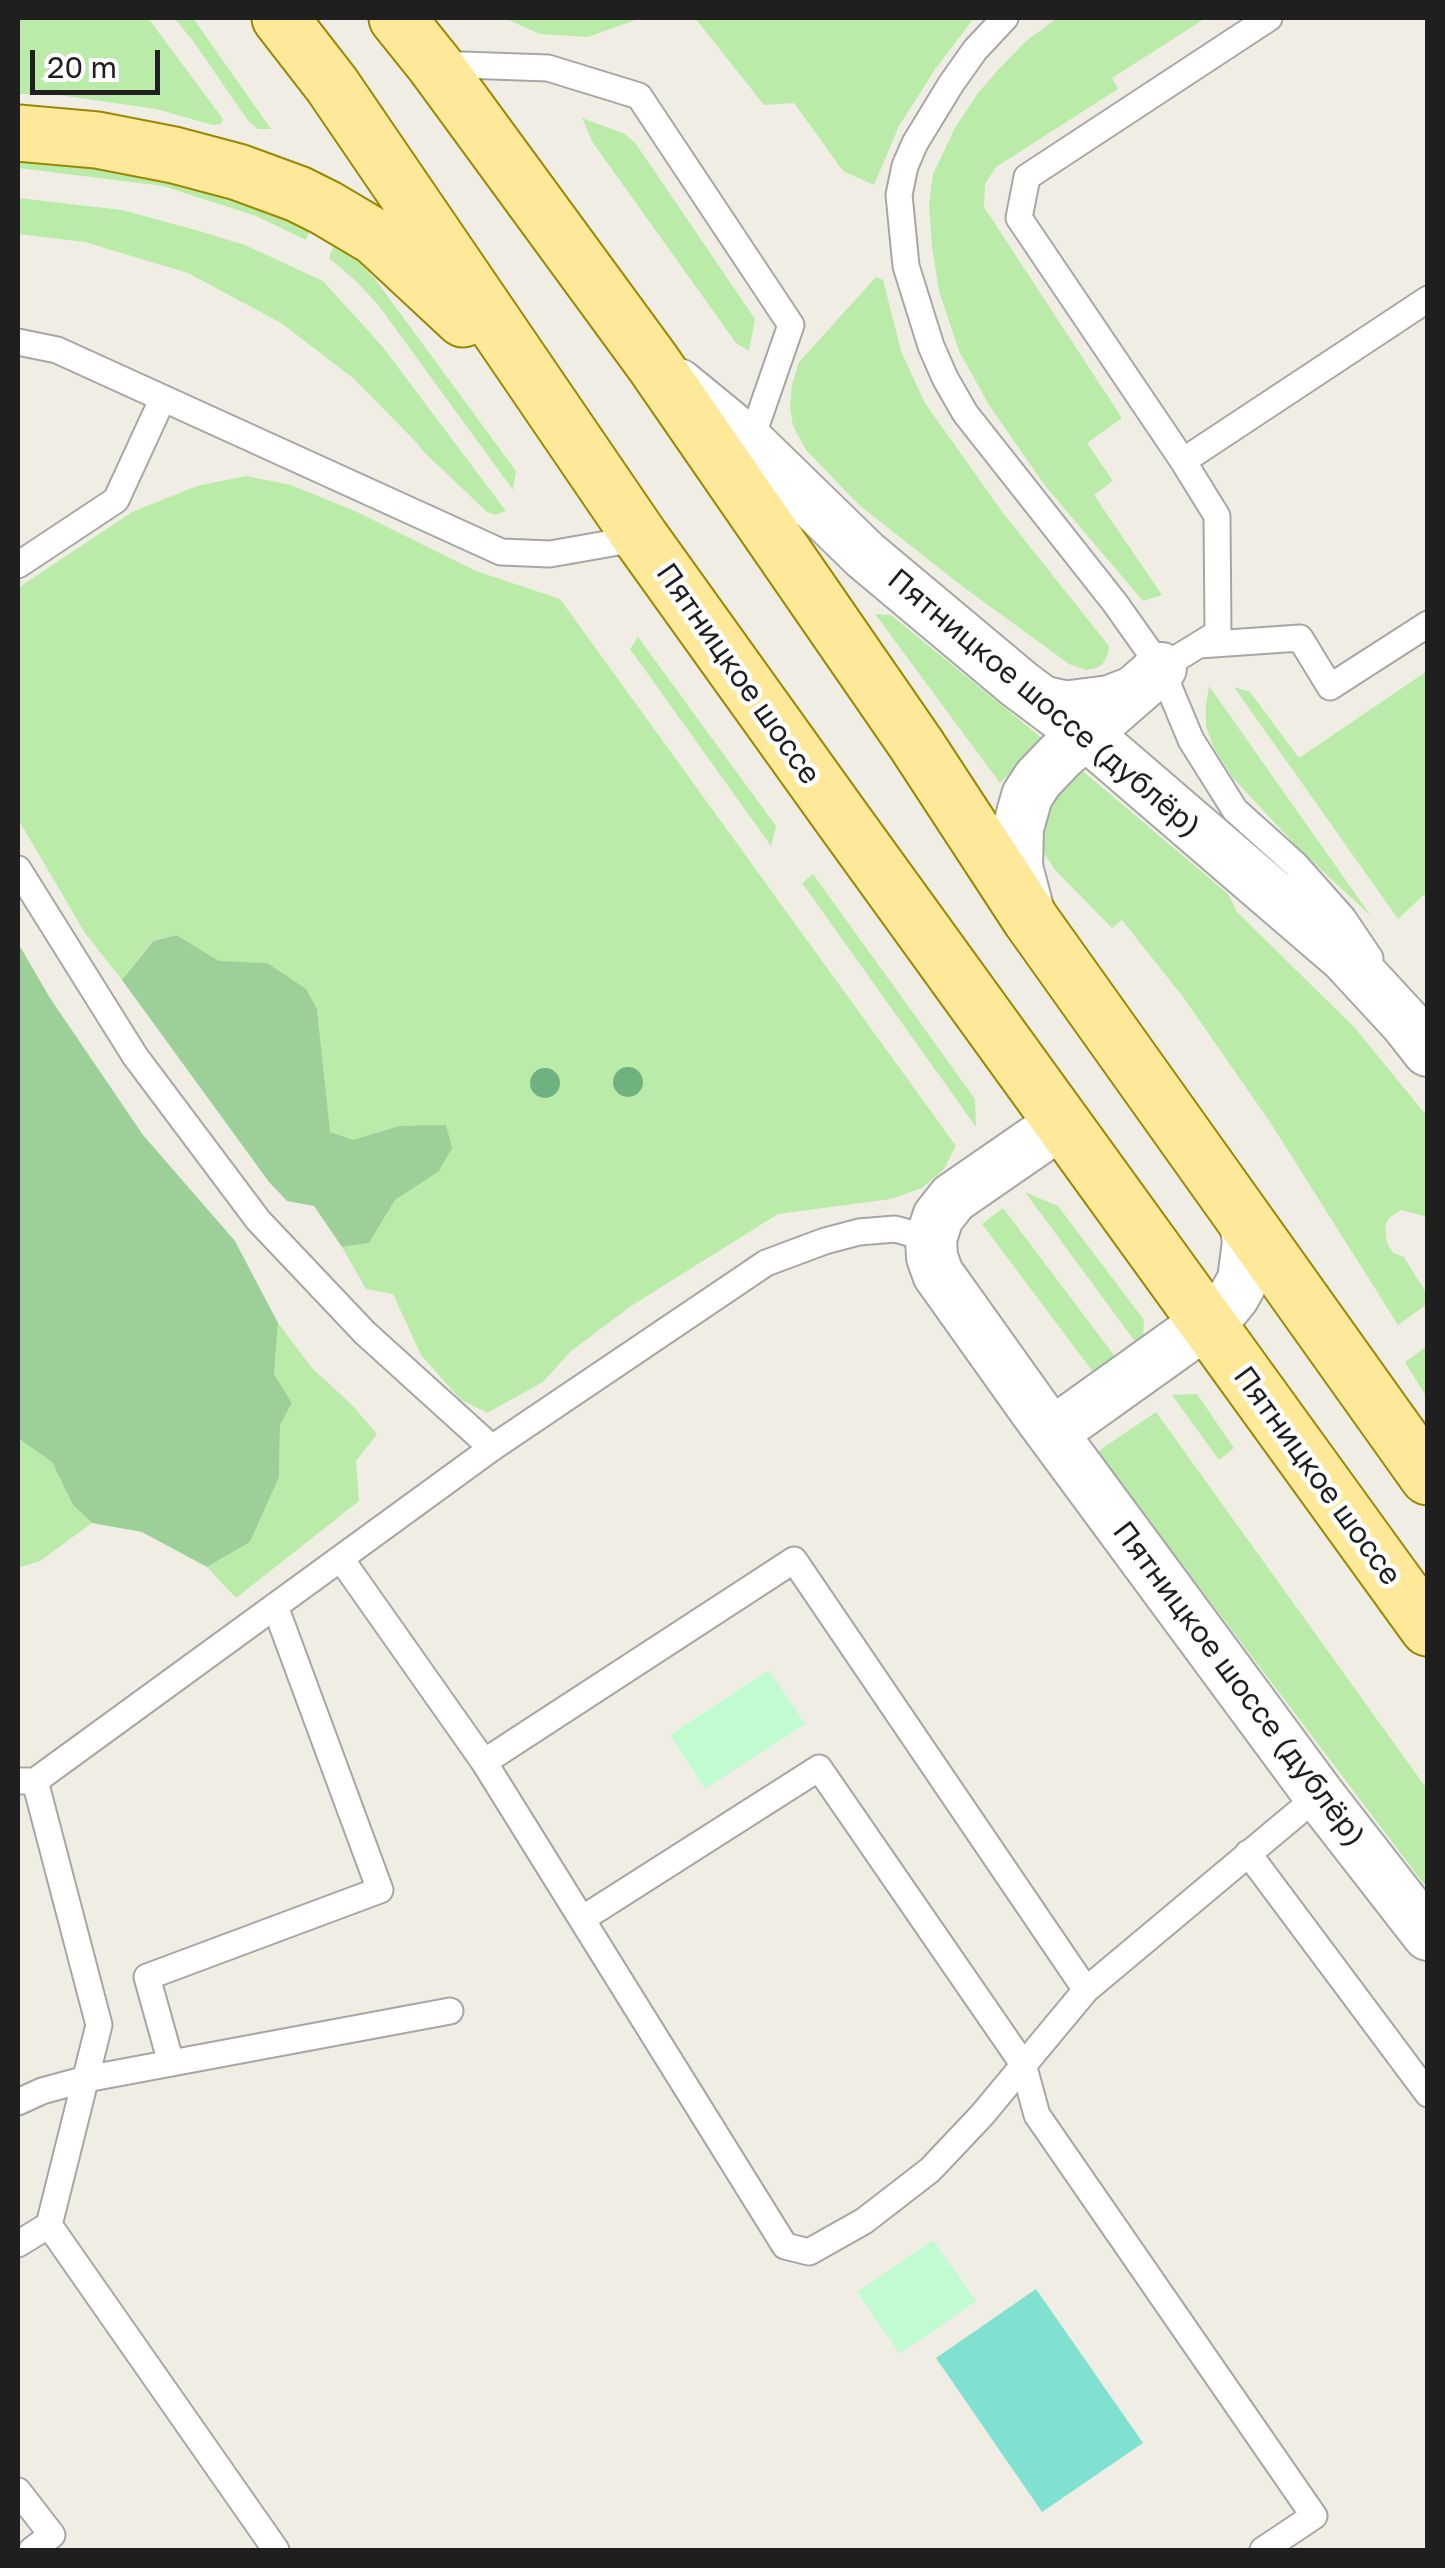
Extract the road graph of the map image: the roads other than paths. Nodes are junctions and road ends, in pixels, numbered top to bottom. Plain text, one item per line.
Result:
1 (280, 18) edge
2 (398, 18) edge
3 (1004, 18) edge
4 (1269, 18) edge
5 (434, 64) junction
6 (18, 133) edge
7 (1428, 299) edge
8 (18, 342) edge
9 (652, 363) junction
10 (164, 398) junction
11 (549, 404) junction
12 (750, 443) junction
13 (1183, 460) junction
14 (751, 505) junction
15 (642, 538) junction
16 (18, 565) edge
17 (1428, 624) edge
18 (1192, 649) junction
19 (1019, 684) junction
20 (1087, 735) junction
21 (18, 869) edge
22 (1031, 920) junction
23 (1417, 1037) edge
24 (1063, 1122) junction
25 (1245, 1223) junction
26 (931, 1238) junction
27 (1206, 1324) junction
28 (1052, 1432) junction
29 (492, 1448) junction
30 (1428, 1478) edge
31 (341, 1559) junction
32 (276, 1606) junction
33 (1428, 1628) edge
34 (484, 1762) junction
35 (26, 1781) edge
36 (1319, 1796) junction
37 (1248, 1853) junction
38 (582, 1918) junction
39 (1428, 1934) edge
40 (1086, 1990) junction
41 (450, 2011) dead end
42 (170, 2063) junction
43 (1023, 2064) junction
44 (86, 2079) junction
45 (1428, 2094) edge
46 (18, 2102) edge
47 (49, 2225) junction
48 (18, 2244) edge
49 (18, 2491) edge
50 (32, 2550) edge
51 (276, 2550) edge
52 (1264, 2550) edge

1 - 11 main road, Пятницкое шоссе
2 - 5 main road
3 - 18 lane
4 - 13 lane
5 - 9 main road
5 - 12 lane
6 - 11 main road
7 - 13 lane
8 - 10 lane
9 - 12 street, Пятницкое шоссе (дублёр)
9 - 14 main road
10 - 15 lane
10 - 16 lane
11 - 15 main road, Пятницкое шоссе
12 - 14 lane
12 - 19 street, Пятницкое шоссе (дублёр)
13 - 18 lane
14 - 22 main road
15 - 24 main road, Пятницкое шоссе
17 - 18 lane
18 - 19 lane
18 - 20 street
18 - 23 lane
19 - 20 street, Пятницкое шоссе (дублёр)
20 - 22 street
20 - 23 street, Пятницкое шоссе (дублёр)
21 - 29 lane
22 - 25 main road
24 - 26 street
24 - 27 main road, Пятницкое шоссе
25 - 27 street
25 - 30 main road
26 - 28 street, Пятницкое шоссе (дублёр)
26 - 29 lane
27 - 28 street
27 - 33 main road, Пятницкое шоссе
28 - 36 street, Пятницкое шоссе (дублёр)
29 - 31 lane
31 - 32 lane
31 - 34 lane
32 - 35 lane
32 - 42 lane
34 - 38 lane
34 - 40 lane
35 - 44 lane
36 - 37 lane
36 - 39 street, Пятницкое шоссе (дублёр)
37 - 40 lane
37 - 45 lane
38 - 43 lane
38 - 43 lane
40 - 43 lane
41 - 42 lane
42 - 44 lane
43 - 52 lane
44 - 46 lane
44 - 47 lane
47 - 48 lane
47 - 51 lane
49 - 50 lane

